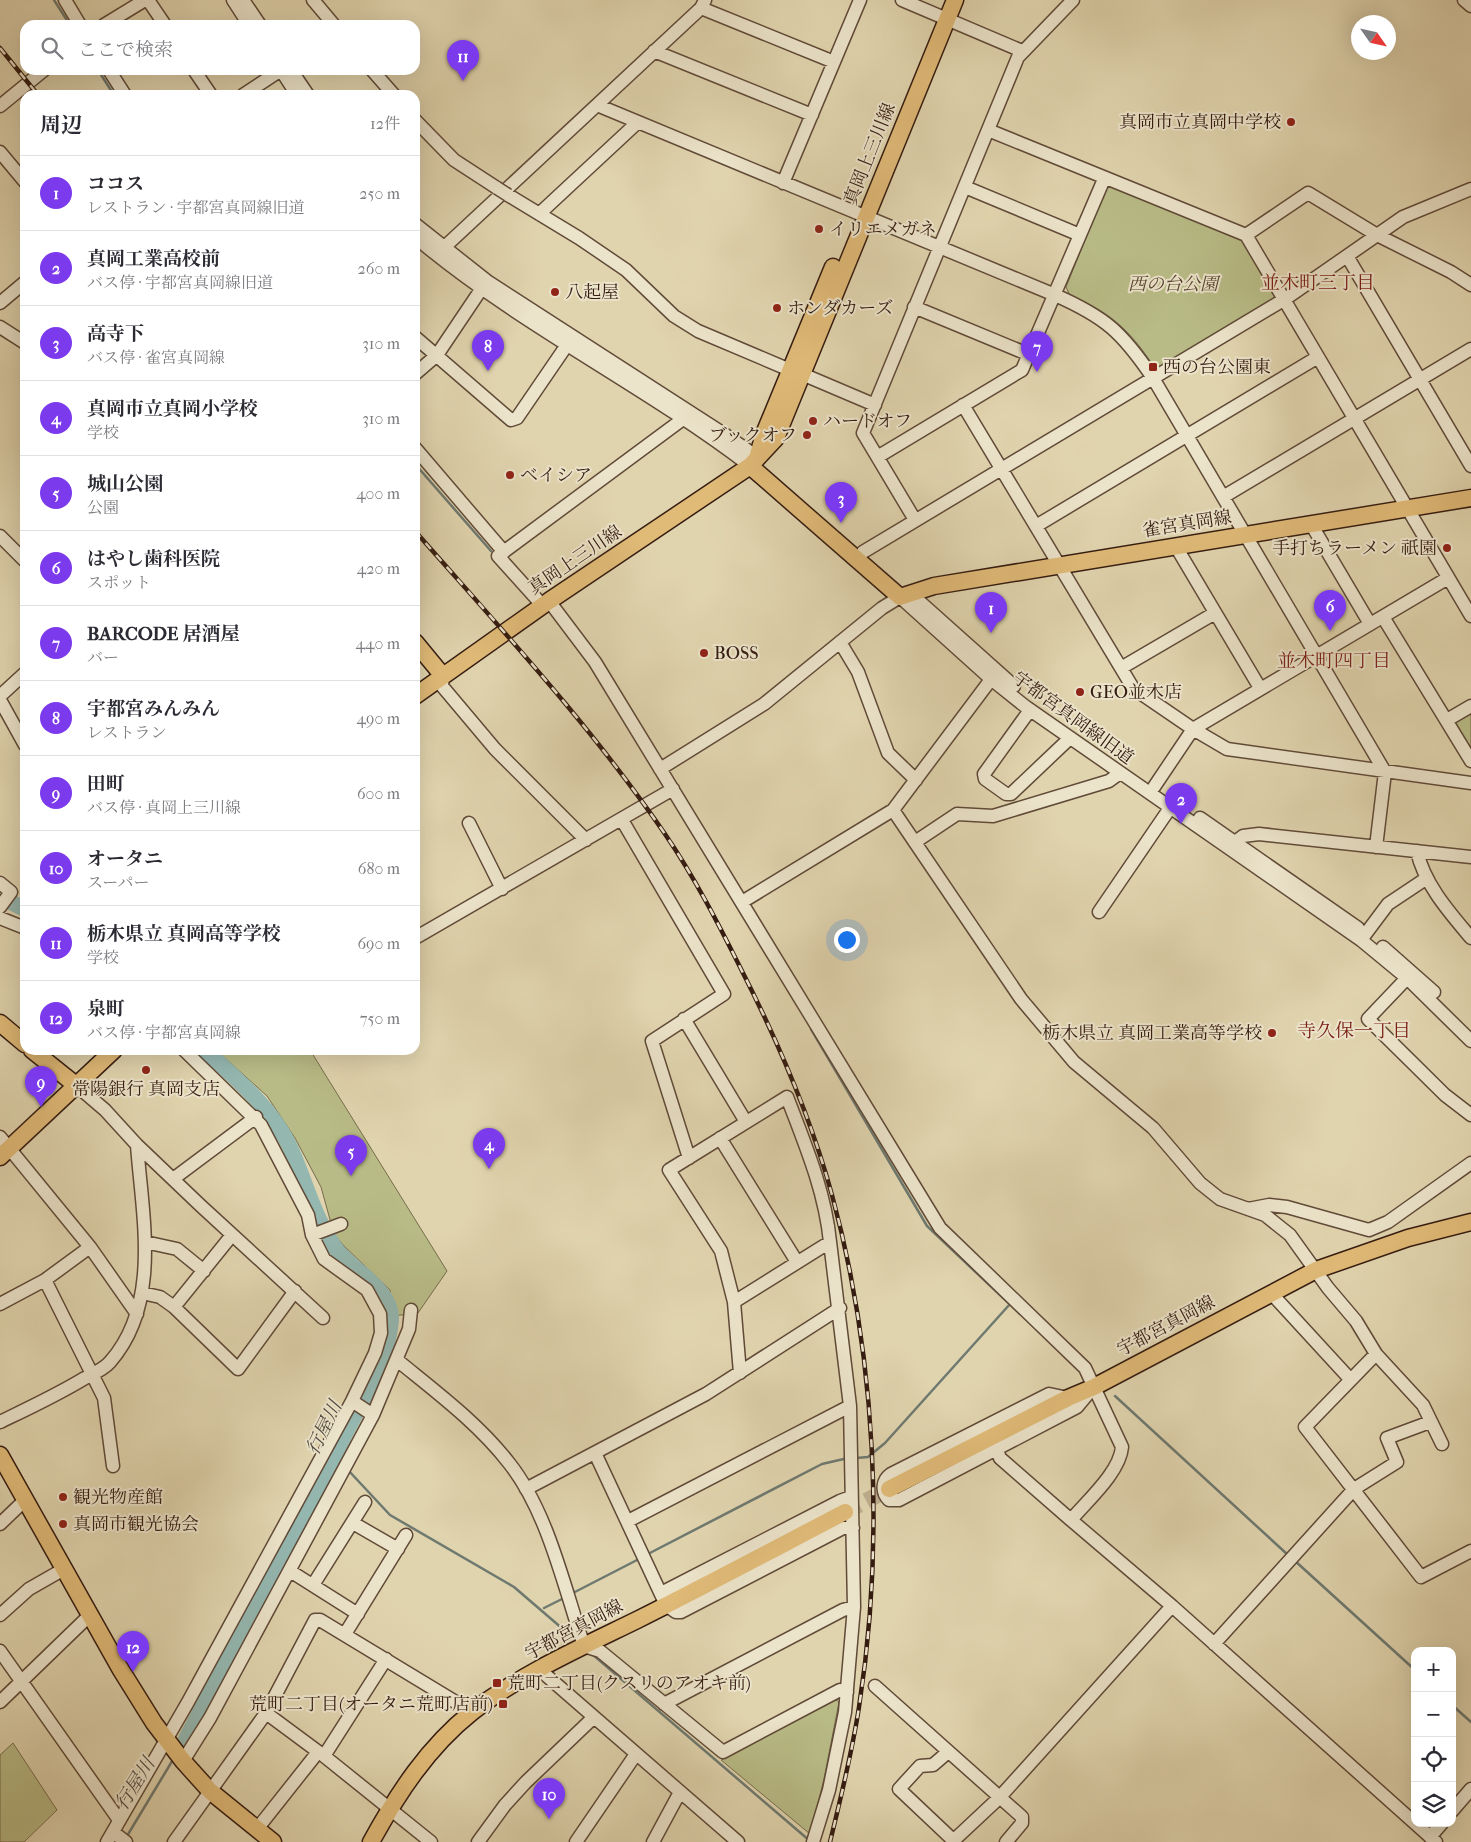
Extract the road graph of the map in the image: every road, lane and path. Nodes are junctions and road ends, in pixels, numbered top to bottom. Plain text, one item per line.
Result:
1 (65, 0) edge
2 (147, 0) edge
3 (233, 0) edge
4 (243, 0) edge
5 (313, 0) edge
6 (860, 0) edge
7 (902, 0) edge
8 (955, 0) edge
9 (1073, 0) edge
10 (1464, 0) edge
11 (703, 4) edge
12 (1471, 6) edge
13 (943, 11) edge
14 (77, 20) edge
15 (113, 20) edge
16 (161, 20) edge
17 (247, 20) edge
18 (257, 20) edge
19 (330, 20) edge
20 (654, 51) junction
21 (1022, 51) junction
22 (834, 62) junction
23 (38, 75) edge
24 (112, 75) edge
25 (197, 75) edge
26 (273, 75) edge
27 (284, 75) edge
28 (294, 75) edge
29 (376, 75) edge
30 (122, 90) edge
31 (207, 90) edge
32 (251, 90) edge
33 (294, 90) edge
34 (305, 90) edge
35 (390, 90) edge
36 (597, 105) junction
37 (0, 106) edge
38 (812, 115) junction
39 (638, 122) junction
40 (420, 125) edge
41 (988, 130) junction
42 (0, 152) edge
43 (20, 176) edge
44 (1104, 179) junction
45 (783, 183) junction
46 (965, 187) junction
47 (1471, 189) edge
48 (540, 214) junction
49 (861, 215) junction
50 (420, 230) edge
51 (1377, 234) junction
52 (1080, 235) junction
53 (1246, 235) junction
54 (420, 240) edge
55 (939, 247) junction
56 (440, 252) junction
57 (1347, 256) junction
58 (484, 285) junction
59 (20, 286) edge
60 (1471, 286) edge
61 (1055, 295) junction
62 (1285, 299) junction
63 (0, 304) edge
64 (914, 307) junction
65 (0, 327) edge
66 (20, 340) edge
67 (420, 340) edge
68 (569, 342) junction
69 (1471, 349) edge
70 (437, 355) junction
71 (1030, 355) junction
72 (1318, 357) junction
73 (420, 370) edge
74 (796, 372) junction
75 (1153, 378) junction
76 (1421, 378) junction
77 (875, 404) junction
78 (963, 405) junction
79 (683, 419) junction
80 (1354, 419) junction
81 (1186, 436) junction
82 (420, 454) edge
83 (879, 456) junction
84 (754, 461) junction
85 (1471, 466) edge
86 (1001, 469) junction
87 (1223, 497) junction
88 (1471, 498) edge
89 (1407, 508) junction
90 (914, 520) junction
91 (1312, 524) junction
92 (1036, 526) junction
93 (1245, 535) junction
94 (0, 536) edge
95 (1176, 545) junction
96 (504, 552) junction
97 (863, 552) junction
98 (20, 556) edge
99 (1059, 565) junction
100 (1448, 578) junction
101 (905, 595) junction
102 (546, 603) junction
103 (1215, 612) junction
104 (1471, 616) edge
105 (1383, 617) junction
106 (1370, 624) junction
107 (840, 642) junction
108 (420, 648) edge
109 (1317, 655) junction
110 (420, 656) edge
111 (431, 662) junction
112 (1121, 668) junction
113 (993, 675) junction
114 (443, 676) junction
115 (20, 678) edge
116 (1260, 688) junction
117 (420, 692) edge
118 (0, 698) edge
119 (1471, 706) edge
120 (1030, 710) junction
121 (1447, 720) junction
122 (1193, 729) junction
123 (20, 736) edge
124 (1070, 738) junction
125 (1471, 761) edge
126 (660, 769) junction
127 (1386, 772) junction
128 (1120, 774) junction
129 (916, 780) junction
130 (1471, 783) edge
131 (1154, 787) junction
132 (673, 790) junction
133 (1170, 808) junction
134 (893, 810) junction
135 (622, 820) junction
136 (469, 823) dead end
137 (586, 840) junction
138 (915, 842) junction
139 (1232, 845) junction
140 (1376, 847) junction
141 (1417, 851) junction
142 (1471, 857) edge
143 (1427, 878) junction
144 (0, 883) edge
145 (502, 889) junction
146 (742, 902) junction
147 (0, 907) edge
148 (1100, 912) dead end
149 (0, 918) edge
150 (20, 926) edge
151 (420, 935) edge
152 (1363, 937) junction
153 (1471, 938) edge
154 (1407, 978) junction
155 (684, 1019) junction
156 (0, 1023) edge
157 (1471, 1029) edge
158 (20, 1040) edge
159 (1471, 1041) edge
160 (38, 1055) edge
161 (109, 1055) edge
162 (189, 1055) edge
163 (77, 1086) junction
164 (1471, 1115) edge
165 (256, 1117) junction
166 (746, 1122) junction
167 (720, 1138) junction
168 (137, 1145) junction
169 (3, 1147) edge
170 (689, 1158) junction
171 (1471, 1163) edge
172 (173, 1179) junction
173 (1248, 1209) junction
174 (1471, 1222) edge
175 (341, 1224) dead end
176 (232, 1235) junction
177 (312, 1235) junction
178 (144, 1242) junction
179 (830, 1242) junction
180 (90, 1247) junction
181 (797, 1262) junction
182 (1316, 1270) junction
183 (204, 1271) junction
184 (45, 1280) junction
185 (295, 1291) junction
186 (142, 1292) junction
187 (1272, 1293) junction
188 (734, 1302) junction
189 (0, 1304) edge
190 (174, 1307) junction
191 (840, 1308) junction
192 (411, 1310) dead end
193 (137, 1314) junction
194 (323, 1318) dead end
195 (1376, 1354) junction
196 (397, 1360) junction
197 (740, 1373) junction
198 (93, 1374) junction
199 (1350, 1379) junction
200 (1094, 1387) junction
201 (1068, 1398) junction
202 (352, 1401) junction
203 (850, 1406) junction
204 (372, 1415) junction
205 (0, 1422) edge
206 (1430, 1422) junction
207 (1442, 1444) dead end
208 (997, 1450) junction
209 (595, 1453) junction
210 (0, 1455) edge
211 (112, 1466) dead end
212 (526, 1489) junction
213 (889, 1489) tunnel mouth
214 (1354, 1490) junction
215 (25, 1500) junction
216 (365, 1502) dead end
217 (848, 1504) junction
218 (1071, 1520) junction
219 (628, 1521) junction
220 (353, 1523) junction
221 (0, 1524) edge
222 (853, 1528) junction
223 (406, 1535) dead end
224 (398, 1549) junction
225 (1471, 1551) edge
226 (64, 1569) junction
227 (290, 1571) junction
228 (313, 1585) junction
229 (664, 1599) junction
230 (1172, 1606) junction
231 (854, 1607) junction
232 (358, 1614) junction
233 (0, 1615) edge
234 (90, 1616) junction
235 (346, 1634) junction
236 (1214, 1644) junction
237 (584, 1646) junction
238 (0, 1651) edge
239 (386, 1659) junction
240 (540, 1670) junction
241 (22, 1683) junction
242 (875, 1686) dead end
243 (847, 1692) junction
244 (0, 1702) edge
245 (664, 1704) junction
246 (472, 1712) junction
247 (266, 1713) junction
248 (594, 1717) junction
249 (166, 1739) junction
250 (948, 1752) junction
251 (321, 1754) junction
252 (636, 1754) junction
253 (183, 1761) junction
254 (1471, 1789) edge
255 (210, 1791) junction
256 (680, 1792) junction
257 (998, 1798) junction
258 (1456, 1806) edge
259 (390, 1808) junction
260 (119, 1820) junction
261 (1440, 1827) edge
262 (257, 1829) junction
263 (110, 1837) edge
264 (1433, 1839) edge
265 (952, 1841) edge
266 (126, 1842) edge
267 (174, 1842) edge
268 (274, 1842) edge
269 (372, 1842) edge
270 (431, 1842) edge
271 (478, 1842) edge
272 (576, 1842) edge
273 (653, 1842) edge
274 (738, 1842) edge
275 (813, 1842) edge
276 (1006, 1842) edge

1 - 14 street
2 - 15 street
2 - 16 street
3 - 17 street
4 - 18 street
5 - 19 street
6 - 22 street
7 - 13 street
8 - 13 main road, 真岡上三川線
9 - 21 street
10 - 12 street
11 - 20 street
11 - 22 street
13 - 21 street
13 - 49 main road, 真岡上三川線
20 - 36 street
20 - 38 street
21 - 41 street
22 - 38 street
23 - 37 street
24 - 30 street
25 - 31 street
26 - 32 street
27 - 33 street
28 - 34 street
29 - 35 street
36 - 39 street
36 - 56 street
38 - 45 street
39 - 45 street
39 - 48 street
40 - 48 street, bridge
41 - 44 street
41 - 46 street
42 - 43 street
44 - 52 street
44 - 53 street
45 - 49 street
46 - 52 street
46 - 55 street
47 - 51 street
48 - 74 street
49 - 55 street
49 - 74 main road, 真岡上三川線
50 - 56 street
51 - 53 street
51 - 57 street
51 - 60 street
52 - 61 street
53 - 62 street
54 - 56 street
55 - 61 street
55 - 64 street
56 - 58 street
57 - 62 street
57 - 76 street
58 - 68 street
58 - 70 street
59 - 63 street
61 - 71 street
61 - 75 street
62 - 72 street
62 - 75 street
64 - 71 street
64 - 77 street
65 - 66 street
67 - 70 street
68 - 70 street
68 - 79 street
68 - 84 street
69 - 76 street
70 - 73 street
71 - 78 street
72 - 80 street
72 - 81 street
74 - 77 street
74 - 84 main road, 真岡上三川線
75 - 81 street
75 - 86 street
76 - 80 street
76 - 85 street
77 - 83 street
78 - 83 street
78 - 86 street
79 - 84 street
79 - 96 street
80 - 87 street
80 - 89 street
81 - 87 street
81 - 92 street
82 - 96 street
83 - 90 street
84 - 97 main road
84 - 101 main road
84 - 102 main road, 真岡上三川線
86 - 90 street
86 - 92 street
87 - 93 street
88 - 89 main road, 雀宮真岡線
89 - 91 main road, 雀宮真岡線
89 - 100 street
90 - 97 street
91 - 93 main road, 雀宮真岡線
91 - 106 street
92 - 99 street
93 - 95 main road, 雀宮真岡線
93 - 109 street
94 - 98 street
95 - 99 main road, 雀宮真岡線
95 - 103 street
96 - 102 street
97 - 101 main road
99 - 101 main road, 雀宮真岡線
99 - 112 street
100 - 104 street
100 - 105 street
101 - 107 street
101 - 113 street, 宇都宮真岡線旧道
102 - 114 main road, 真岡上三川線
102 - 126 street
103 - 112 street
103 - 116 street
105 - 106 street
105 - 121 street
106 - 109 street
107 - 126 street
107 - 129 street
108 - 111 main road
109 - 116 street
109 - 127 street
110 - 111 street
111 - 114 main road
112 - 122 street
113 - 120 street, 宇都宮真岡線旧道
113 - 129 street
113 - 131 street, 宇都宮真岡線旧道
114 - 117 main road, 真岡上三川線
114 - 137 street
115 - 118 street
116 - 122 street
118 - 123 street
119 - 121 street
120 - 124 street, 宇都宮真岡線旧道
120 - 124 street
121 - 125 street
122 - 127 street
122 - 131 street
124 - 128 street, 宇都宮真岡線旧道
126 - 132 street
127 - 130 street
127 - 140 street
128 - 133 street, 宇都宮真岡線旧道
128 - 138 street
129 - 134 street
131 - 139 street, 宇都宮真岡線旧道
132 - 135 street
132 - 146 street
133 - 139 street, 宇都宮真岡線旧道
133 - 148 street
134 - 138 street
134 - 146 street
135 - 137 street
135 - 155 street
136 - 145 street
137 - 145 street
138 - 173 street
139 - 140 street
139 - 152 street
140 - 141 street
141 - 142 street
141 - 143 street
143 - 152 street
143 - 153 street
144 - 147 street
145 - 151 street
146 - 200 street
149 - 150 street
152 - 154 street
152 - 157 street
154 - 159 street
154 - 164 street
155 - 166 street
155 - 170 street
156 - 158 main road
160 - 163 main road
161 - 163 main road
162 - 165 street
163 - 168 street
163 - 169 main road
165 - 172 street
165 - 177 street
166 - 167 street
166 - 179 street
167 - 170 street
167 - 181 street
168 - 172 street
168 - 178 street
169 - 180 street
170 - 188 street
171 - 173 street
172 - 176 street
173 - 182 street
174 - 182 main road, 宇都宮真岡線
175 - 177 street
176 - 183 street
176 - 185 street
177 - 202 street
178 - 183 street
178 - 186 street
179 - 181 street
179 - 191 street
180 - 184 street
180 - 193 street
181 - 188 street
182 - 187 main road, 宇都宮真岡線
182 - 195 street
183 - 190 street
184 - 189 street
184 - 198 street
185 - 190 street
185 - 194 street
186 - 190 street
186 - 193 street
187 - 199 street
187 - 200 main road, 宇都宮真岡線
188 - 197 street
191 - 197 street
191 - 203 street
192 - 196 street
193 - 198 street
195 - 199 street
195 - 206 street
196 - 204 street
196 - 212 street
197 - 209 street
198 - 205 street
198 - 211 street
199 - 214 street
200 - 201 main road, 宇都宮真岡線
200 - 208 street
200 - 218 street
201 - 208 street
201 - 213 main road, 宇都宮真岡線
202 - 204 street
202 - 249 street
203 - 217 street
203 - 219 street
204 - 227 street
206 - 207 street
206 - 214 street
208 - 218 street
209 - 212 street
209 - 219 street
210 - 215 main road
212 - 237 street
214 - 225 street
214 - 236 street
215 - 221 street
215 - 226 main road
216 - 220 street
217 - 222 street
217 - 229 main road, 宇都宮真岡線
218 - 230 street
219 - 229 street
220 - 224 street
220 - 228 street
222 - 229 street
222 - 231 street
223 - 224 street
224 - 232 street
226 - 233 street
226 - 234 main road
227 - 228 street
227 - 253 street
228 - 232 street
229 - 237 main road, 宇都宮真岡線
230 - 236 street
230 - 257 street
231 - 243 street
231 - 245 street
232 - 235 street
234 - 241 street
234 - 249 main road
235 - 239 street
235 - 247 street
236 - 264 street
237 - 240 main road, 宇都宮真岡線
237 - 245 street
238 - 241 street
239 - 246 street
239 - 251 street
240 - 246 main road, 宇都宮真岡線
240 - 248 street
241 - 244 street
241 - 260 street
242 - 250 street
243 - 245 street
243 - 275 street
246 - 259 main road, 宇都宮真岡線
247 - 251 street
247 - 255 street
248 - 252 street
248 - 271 street
249 - 253 main road
249 - 260 street
250 - 257 street
250 - 265 street
251 - 259 street
251 - 262 street
252 - 256 street
252 - 272 street
253 - 255 main road
254 - 258 street
255 - 262 main road
255 - 267 street
256 - 273 street
256 - 274 street
257 - 265 street
257 - 276 street
259 - 269 main road, 宇都宮真岡線
259 - 270 street
260 - 263 street
261 - 264 street
262 - 268 main road
263 - 266 street

